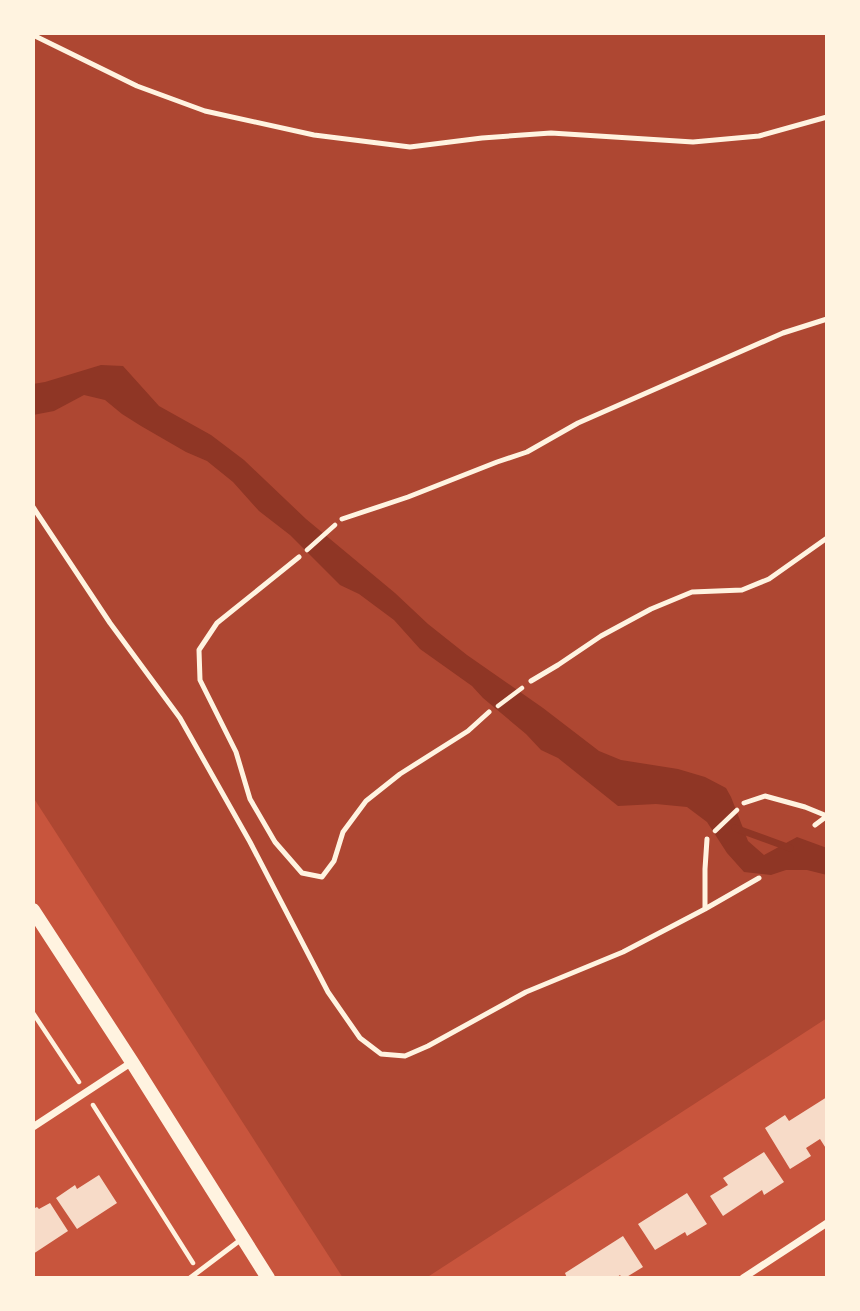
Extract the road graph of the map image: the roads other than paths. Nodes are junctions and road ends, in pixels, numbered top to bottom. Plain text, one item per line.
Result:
1 (33, 35) edge
2 (827, 117) edge
3 (827, 319) edge
4 (33, 507) edge
5 (342, 519) road end
6 (827, 538) edge
7 (299, 557) road end
8 (531, 681) road end
9 (489, 712) road end
10 (744, 803) road end
11 (827, 816) edge
12 (815, 825) dead end
13 (707, 839) road end
14 (759, 878) dead end
15 (705, 909) junction
16 (33, 910) edge
17 (132, 1062) junction
18 (33, 1127) edge
19 (827, 1223) edge
20 (243, 1238) junction
21 (190, 1278) edge
22 (268, 1278) edge
23 (744, 1278) edge

1 - 2 lane
3 - 5 lane
4 - 15 lane
6 - 8 lane
7 - 9 lane
10 - 11 lane
11 - 12 lane
13 - 15 lane
14 - 15 lane
16 - 17 main road
17 - 18 street
17 - 20 main road
19 - 23 street
20 - 21 lane
20 - 22 main road

